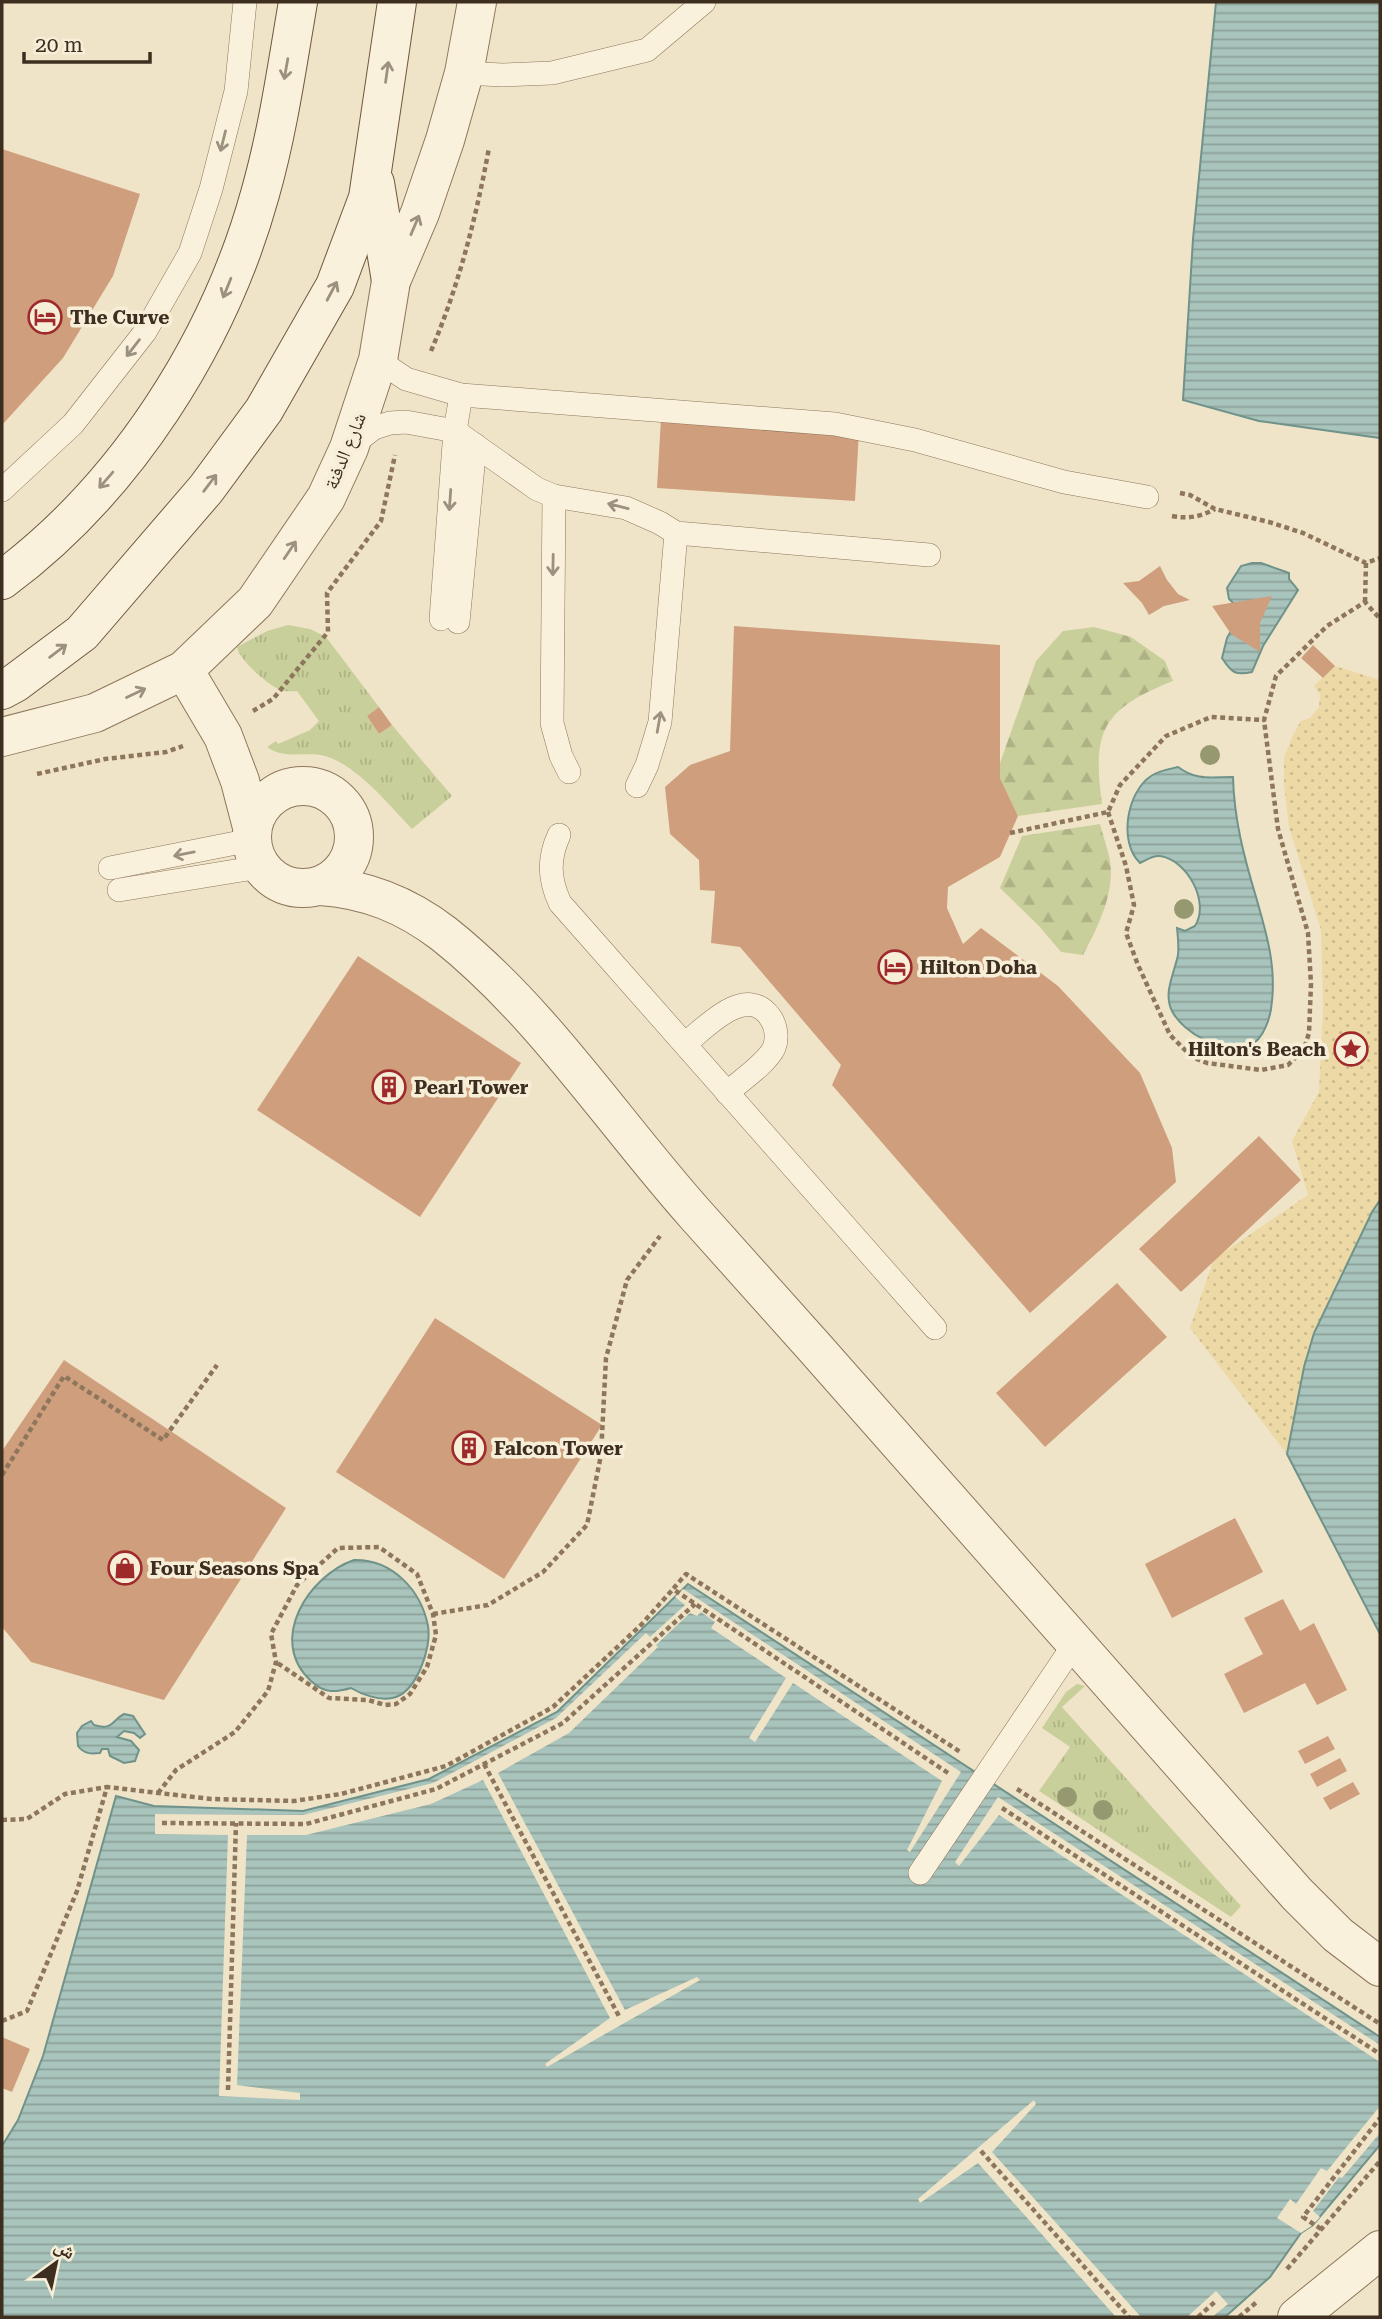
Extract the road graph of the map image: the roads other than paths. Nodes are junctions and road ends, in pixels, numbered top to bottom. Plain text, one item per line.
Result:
1 (244, 2) edge
2 (298, 2) edge
3 (397, 2) edge
4 (477, 2) edge
5 (704, 2) edge
6 (464, 73) junction
7 (373, 170) junction
8 (391, 281) junction
9 (378, 360) junction
10 (461, 394) junction
11 (455, 432) junction
12 (475, 445) junction
13 (349, 448) junction
14 (2, 490) edge
15 (554, 496) junction
16 (1147, 497) road end
17 (676, 533) junction
18 (929, 555) dead end
19 (2, 580) edge
20 (184, 670) junction
21 (2, 690) edge
22 (223, 736) junction
23 (2, 737) edge
24 (569, 772) dead end
25 (295, 786) junction
26 (637, 786) dead end
27 (559, 835) dead end
28 (354, 844) junction
29 (255, 845) junction
30 (110, 868) dead end
31 (320, 886) junction
32 (120, 890) dead end
33 (400, 905) junction
34 (685, 1044) junction
35 (727, 1093) junction
36 (935, 1328) dead end
37 (1075, 1643) junction
38 (920, 1873) dead end
39 (1380, 1967) edge
40 (1380, 2250) edge
41 (1297, 2317) edge

1 -> 14 lane
2 -> 19 street
7 -> 3 street
4 - 6 street, شارع الدفنة
5 - 6 lane
8 -> 6 street, شارع الدفنة
7 - 8 street
21 -> 7 street
8 - 9 street, شارع الدفنة
9 - 10 lane
9 - 13 street, شارع الدفنة
10 - 11 lane
10 - 16 lane
11 - 12 lane
11 -> 12 lane
11 - 13 lane
12 - 15 lane
20 -> 13 street, شارع الدفنة
17 -> 15 lane
15 -> 24 lane
17 - 18 lane
26 -> 17 lane
20 - 22 street
23 -> 20 street, شارع الدفنة
22 - 25 street
22 - 29 street
25 - 28 street
25 - 29 street
27 - 34 lane
28 - 31 street
28 - 33 street
29 -> 30 lane
29 - 31 street
29 - 32 lane
31 - 33 street
33 - 37 street
34 - 35 lane
34 - 35 lane
35 - 36 lane
37 - 38 lane
37 - 39 street
40 - 41 street

